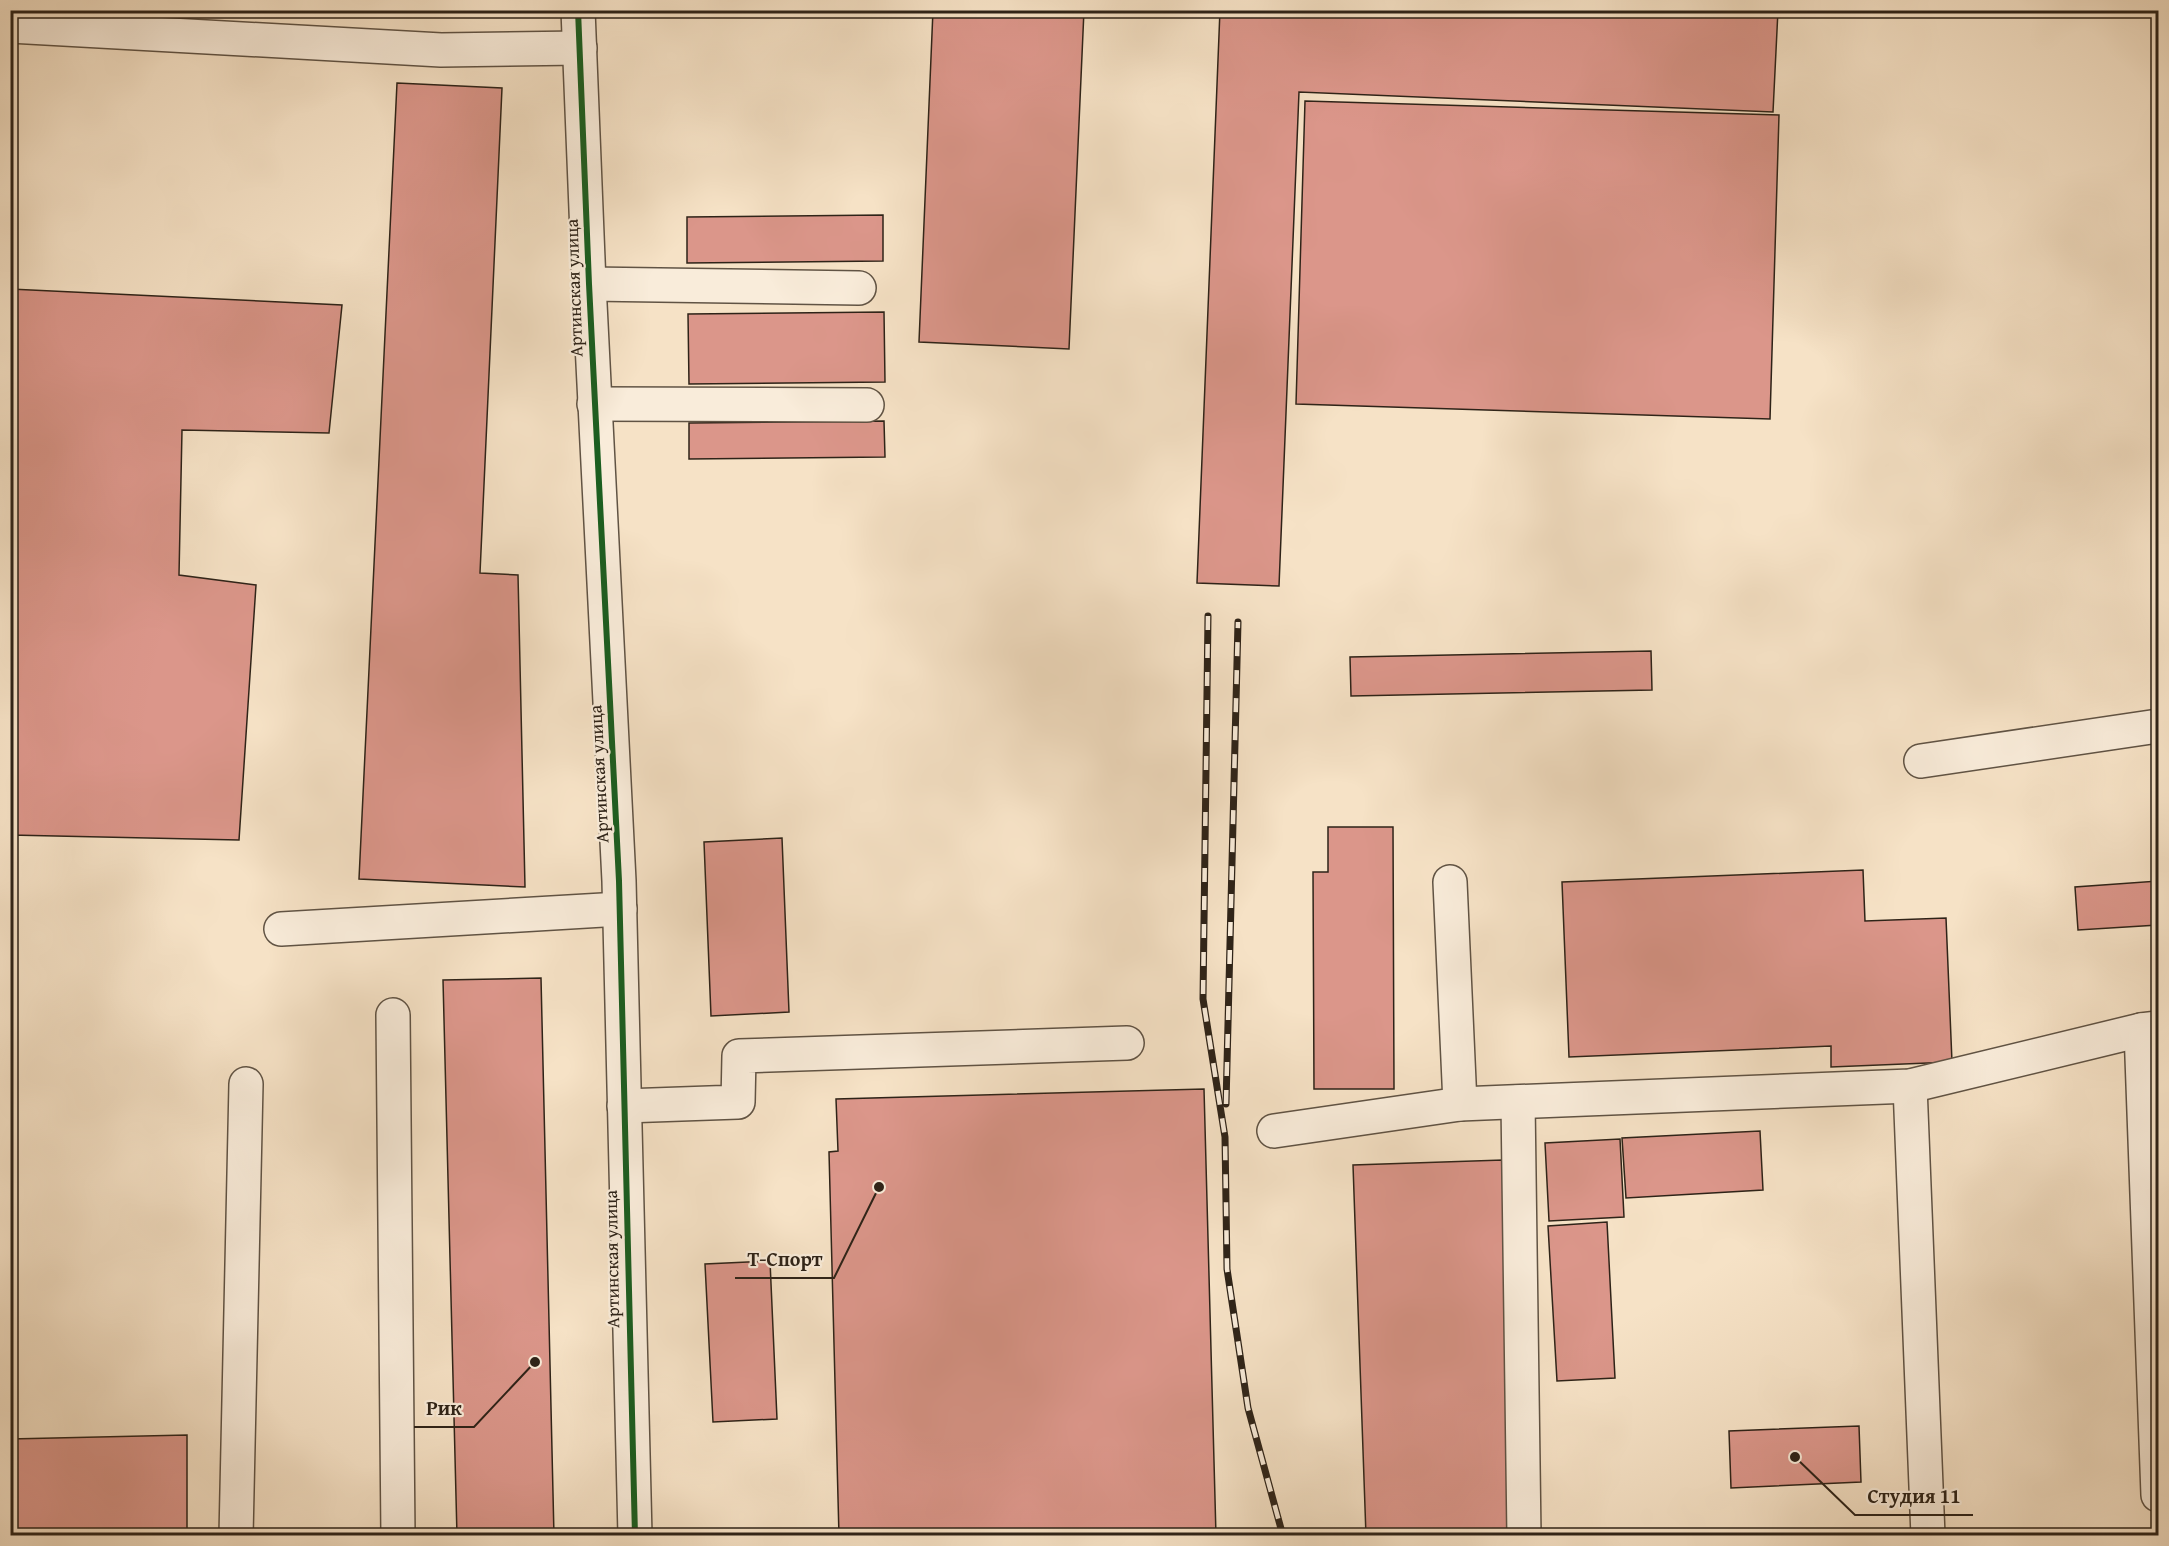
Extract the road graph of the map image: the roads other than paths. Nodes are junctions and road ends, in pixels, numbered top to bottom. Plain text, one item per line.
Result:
1 (578, 10) edge
2 (10, 26) edge
3 (580, 48) junction
4 (589, 284) junction
5 (859, 288) dead end
6 (594, 404) junction
7 (867, 405) dead end
8 (2158, 726) edge
9 (1921, 761) dead end
10 (1450, 882) dead end
11 (620, 909) junction
12 (281, 929) dead end
13 (393, 1015) dead end
14 (2150, 1029) edge
15 (1127, 1043) dead end
16 (246, 1084) dead end
17 (1910, 1086) junction
18 (1518, 1102) junction
19 (1460, 1104) junction
20 (624, 1106) junction
21 (1274, 1131) dead end
22 (2158, 1495) edge
23 (236, 1536) edge
24 (398, 1536) edge
25 (635, 1536) edge
26 (1524, 1536) edge
27 (1928, 1536) edge

1 - 3 street, Артинская улица
2 - 3 street
3 - 4 street, Артинская улица
4 - 5 street
4 - 6 street, Артинская улица
6 - 7 street
6 - 11 street, Артинская улица
8 - 9 street
10 - 19 street
11 - 12 street
11 - 20 street, Артинская улица
13 - 24 street
14 - 17 street
14 - 22 street
15 - 20 street
16 - 23 street
17 - 18 street
17 - 27 street
18 - 19 street
18 - 26 street
19 - 21 street
20 - 25 street, Артинская улица

